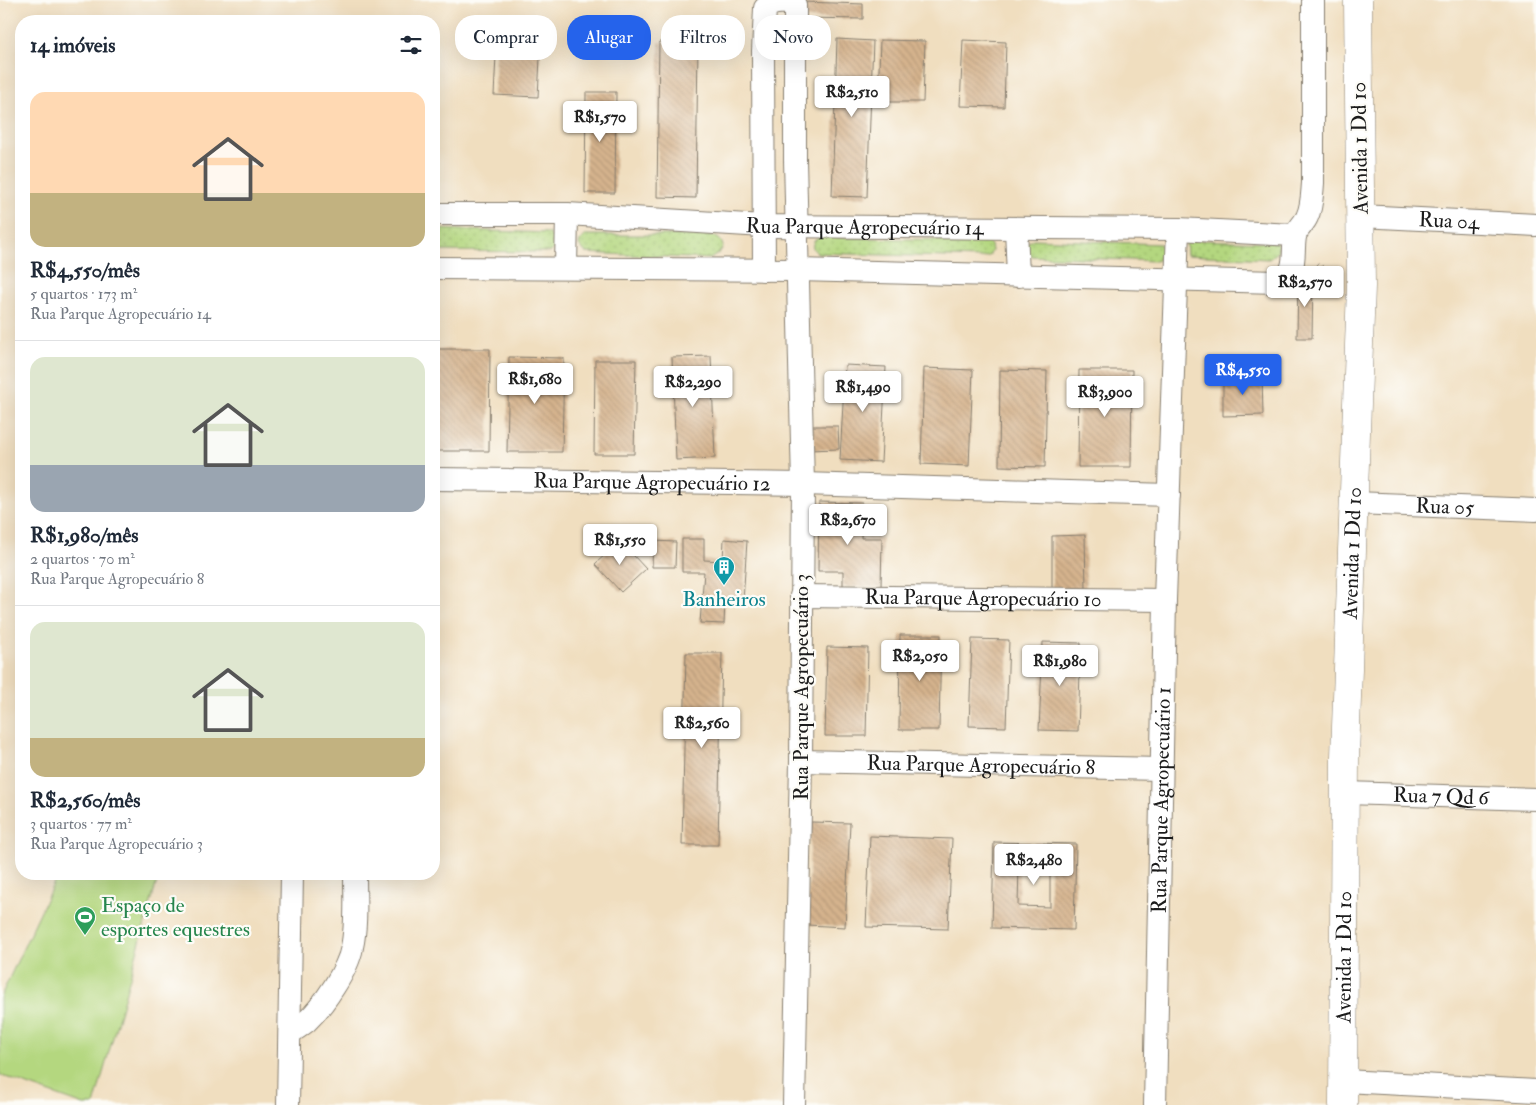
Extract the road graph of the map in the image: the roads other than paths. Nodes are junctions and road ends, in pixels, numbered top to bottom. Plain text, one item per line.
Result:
1 (1313, 0) edge
2 (1358, 0) edge
3 (796, 99) junction
4 (764, 100) junction
5 (440, 214) edge
6 (567, 214) junction
7 (1361, 216) junction
8 (1536, 225) edge
9 (764, 226) junction
10 (797, 226) junction
11 (1016, 228) junction
12 (1178, 229) junction
13 (1295, 235) junction
14 (440, 268) edge
15 (566, 268) junction
16 (764, 270) junction
17 (798, 270) junction
18 (1018, 276) junction
19 (1176, 280) junction
20 (440, 479) edge
21 (803, 484) junction
22 (1169, 495) junction
23 (1354, 504) junction
24 (1536, 510) edge
25 (801, 596) junction
26 (1165, 600) junction
27 (801, 761) junction
28 (1162, 769) junction
29 (1346, 793) junction
30 (1536, 799) edge
31 (292, 880) edge
32 (355, 880) edge
33 (290, 1033) junction
34 (1536, 1091) edge
35 (1343, 1093) edge
36 (288, 1105) edge
37 (794, 1105) edge
38 (1156, 1105) edge

1 - 13 street
2 - 7 street, Avenida 1 Dd 10
3 - 4 street
3 - 4 street, Rua Parque Agropecuário 3
3 - 10 street, Rua Parque Agropecuário 3
4 - 9 street
5 - 6 street, Rua Parque Agropecuário 14
6 - 9 street, Rua Parque Agropecuário 14
6 - 15 street
7 - 8 street, Rua 04
7 - 23 street, Avenida 1 Dd 10
9 - 10 street, Rua Parque Agropecuário 14
9 - 16 street
10 - 11 street, Rua Parque Agropecuário 14
10 - 17 street, Rua Parque Agropecuário 3
11 - 12 street, Rua Parque Agropecuário 14
11 - 18 street
12 - 13 street, Rua Parque Agropecuário 14
12 - 19 street, Rua Parque Agropecuário 1
13 - 19 street
14 - 15 street
15 - 16 street
16 - 17 street
17 - 18 street
17 - 21 street, Rua Parque Agropecuário 3
18 - 19 street
19 - 22 street, Rua Parque Agropecuário 1
20 - 21 street, Rua Parque Agropecuário 12
21 - 22 street, Rua Parque Agropecuário 12
21 - 25 street, Rua Parque Agropecuário 3
22 - 26 street, Rua Parque Agropecuário 1
23 - 24 street, Rua 05
23 - 29 street, Avenida 1 Dd 10
25 - 26 street, Rua Parque Agropecuário 10
25 - 27 street, Rua Parque Agropecuário 3
26 - 28 street, Rua Parque Agropecuário 1
27 - 28 street, Rua Parque Agropecuário 8
27 - 37 street, Rua Parque Agropecuário 3
28 - 38 street, Rua Parque Agropecuário 1
29 - 30 street, Rua 7 Qd 6
29 - 35 street, Avenida 1 Dd 10
31 - 33 street
32 - 33 street
33 - 36 street
34 - 35 street

